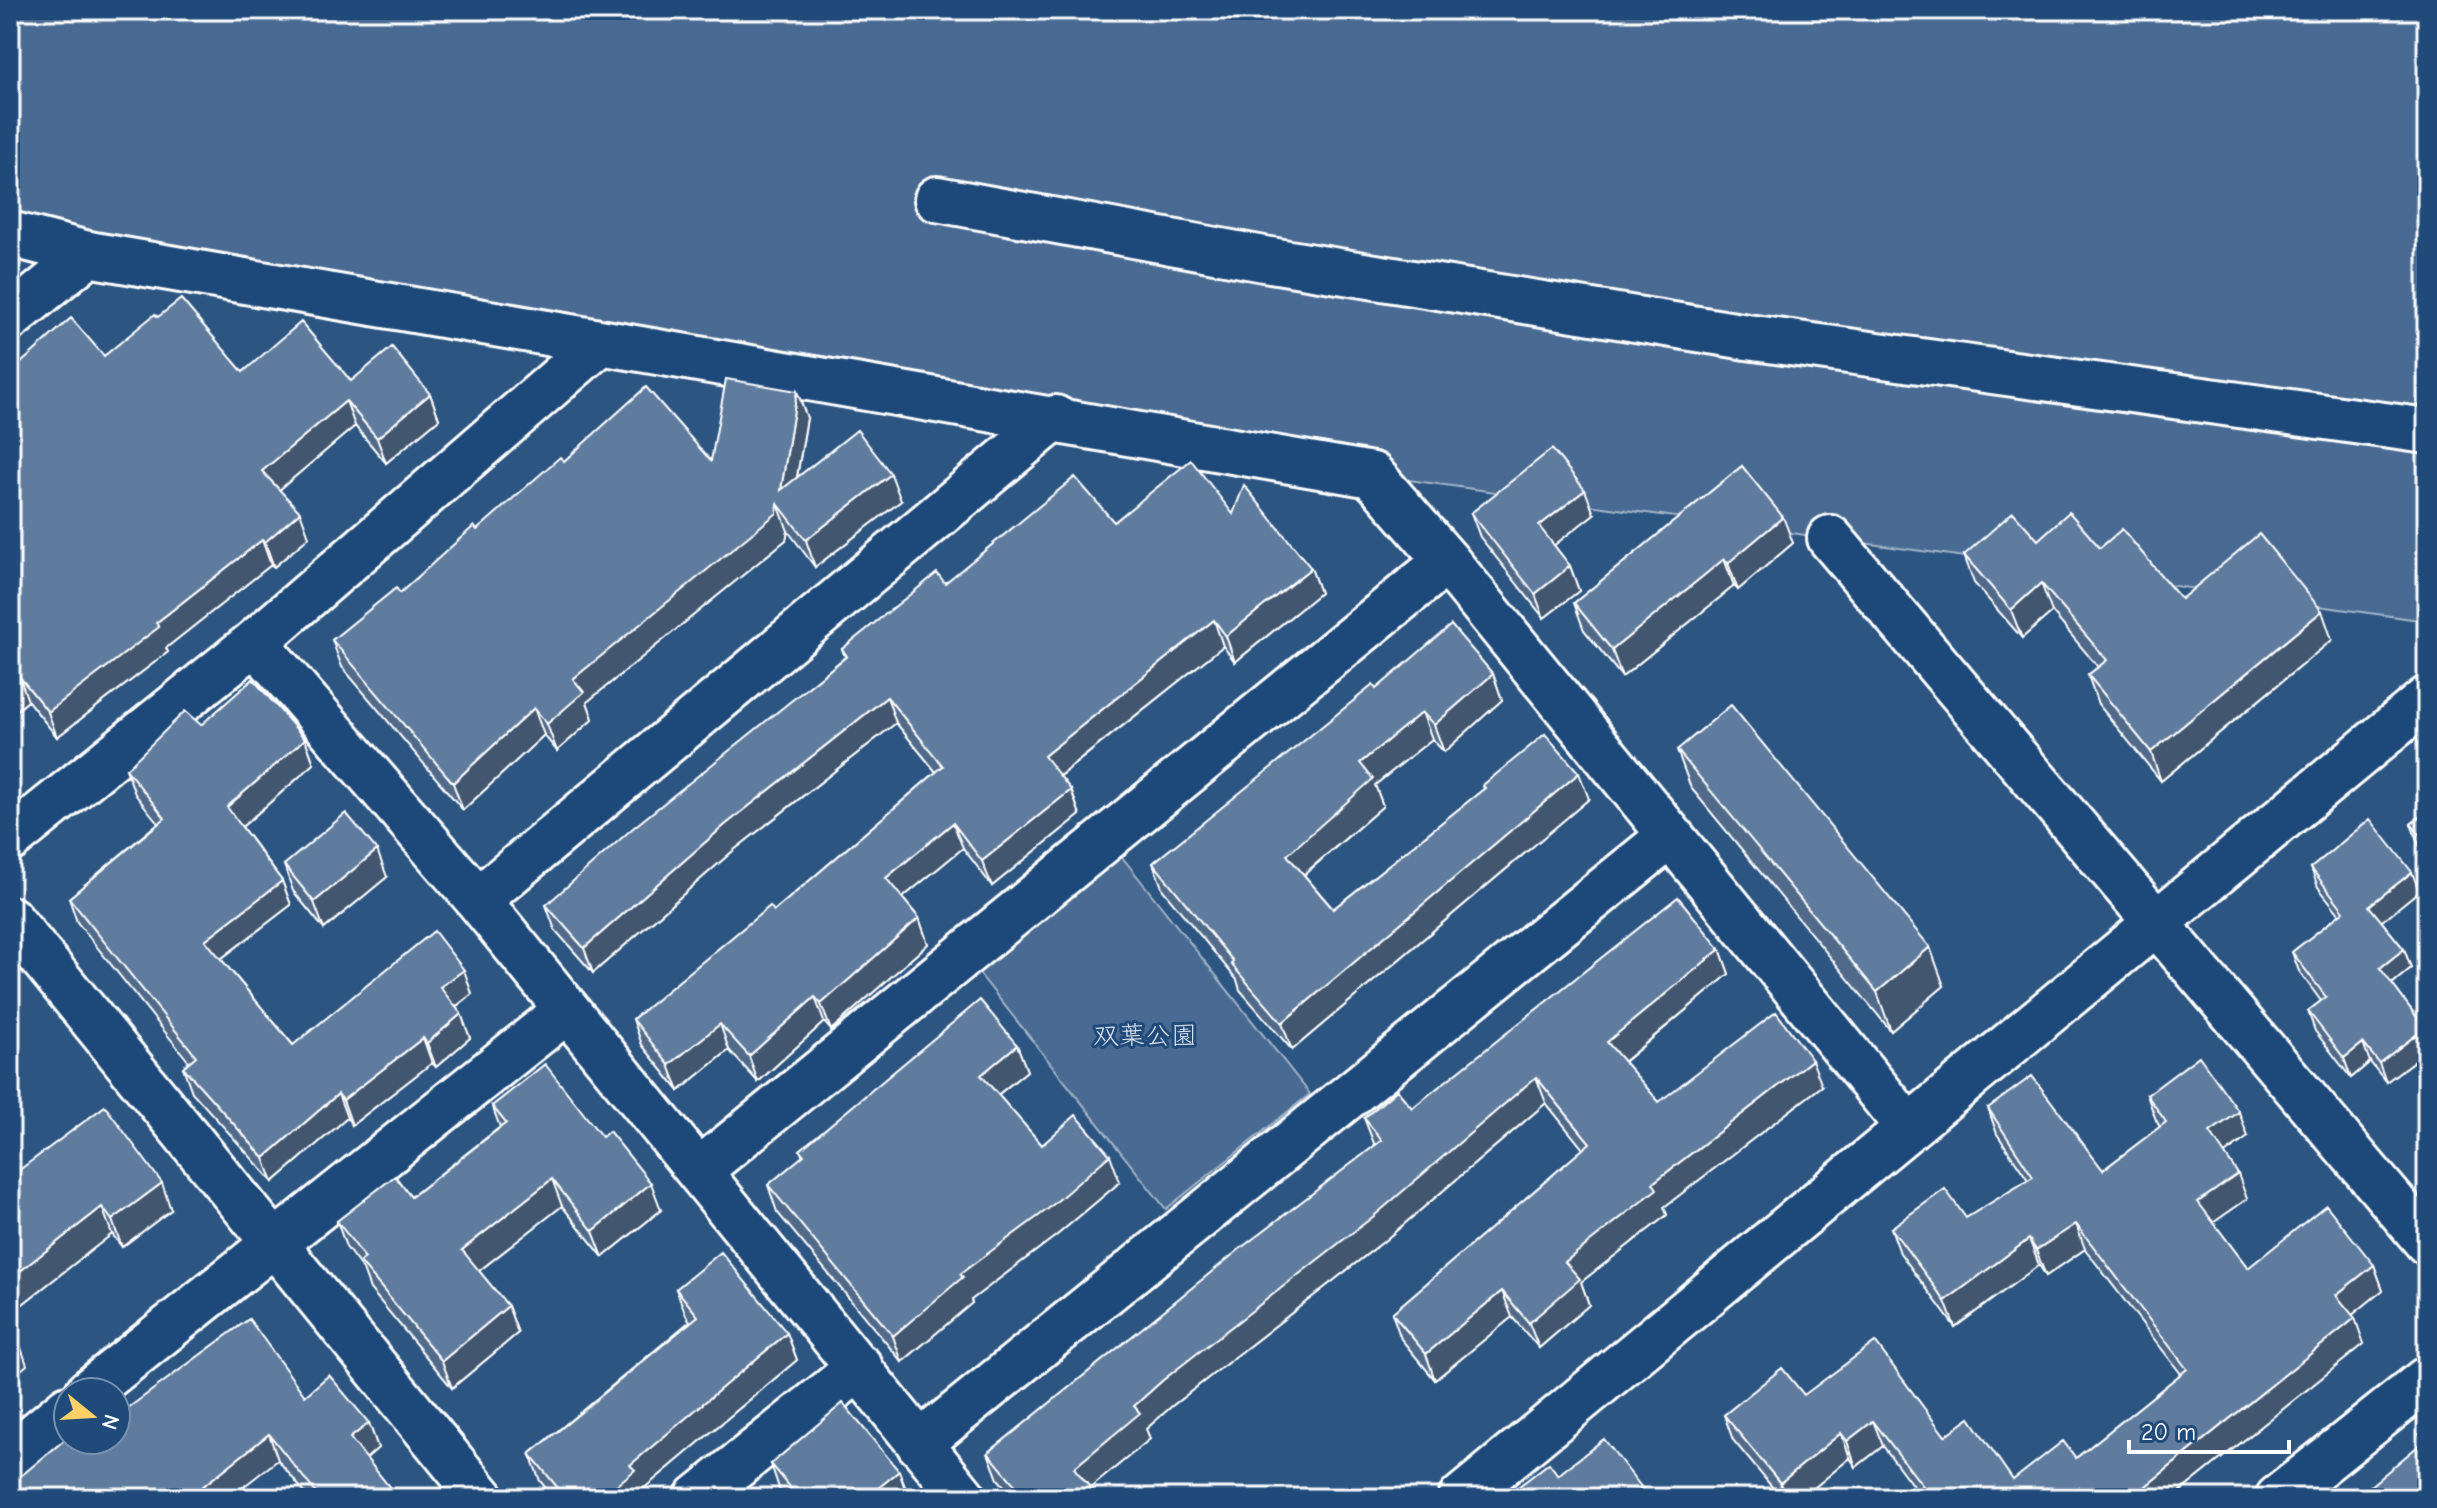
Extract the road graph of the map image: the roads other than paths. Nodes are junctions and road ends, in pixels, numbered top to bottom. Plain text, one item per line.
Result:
1 (937, 199) dead end
2 (10, 234) edge
3 (88, 254) junction
4 (10, 318) edge
5 (600, 343) junction
6 (1055, 418) junction
7 (2427, 431) edge
8 (1830, 538) dead end
9 (1447, 561) junction
10 (255, 642) junction
11 (2427, 699) edge
12 (1670, 836) junction
13 (10, 839) edge
14 (478, 900) junction
15 (10, 919) edge
16 (2157, 925) junction
17 (566, 1011) junction
18 (1908, 1127) junction
19 (701, 1169) junction
20 (274, 1241) junction
21 (2427, 1242) edge
22 (860, 1367) junction
23 (108, 1376) edge
24 (2427, 1379) edge
25 (52, 1421) edge
26 (919, 1444) junction
27 (10, 1456) edge
28 (482, 1498) edge
29 (697, 1498) edge
30 (964, 1498) edge
31 (1461, 1498) edge
32 (2278, 1498) edge

1 - 7 street
2 - 3 street
3 - 4 street
3 - 5 street
5 - 6 street
5 - 10 street
6 - 9 street
6 - 14 street
8 - 16 street
9 - 12 street
9 - 19 street
10 - 13 street
10 - 14 street
11 - 16 street
12 - 18 street
12 - 26 street
14 - 17 street
15 - 20 street
16 - 18 street
16 - 21 street
17 - 19 street
17 - 20 street
18 - 31 street
19 - 22 street
20 - 23 street
20 - 28 street
22 - 26 street
22 - 29 street
24 - 32 street
25 - 27 street
26 - 30 street

